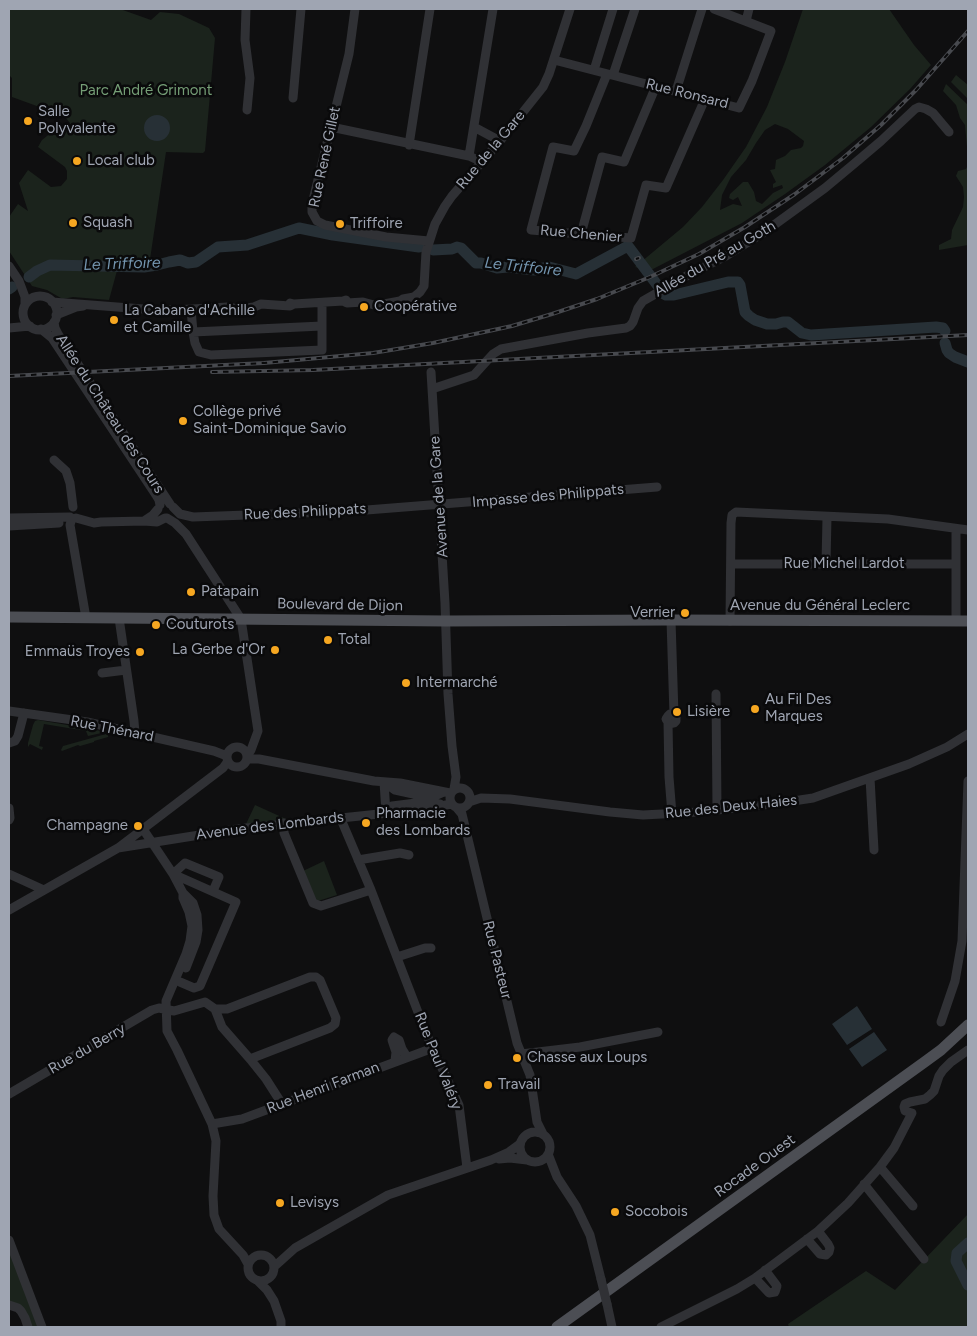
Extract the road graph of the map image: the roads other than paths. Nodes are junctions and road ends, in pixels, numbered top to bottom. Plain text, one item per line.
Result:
1 (246, 9) edge
2 (301, 9) edge
3 (355, 9) edge
4 (430, 9) edge
5 (493, 9) edge
6 (570, 9) edge
7 (613, 9) edge
8 (635, 9) edge
9 (702, 9) edge
10 (714, 9) edge
11 (749, 9) edge
12 (746, 21) junction
13 (554, 60) junction
14 (594, 70) junction
15 (610, 75) junction
16 (656, 86) junction
17 (676, 92) junction
18 (293, 98) dead end
19 (705, 99) junction
20 (248, 110) dead end
21 (331, 127) junction
22 (474, 127) junction
23 (949, 132) dead end
24 (500, 141) junction
25 (409, 145) junction
26 (468, 156) junction
27 (482, 162) junction
28 (581, 234) junction
29 (429, 241) junction
30 (9, 266) edge
31 (19, 281) junction
32 (38, 296) junction
33 (52, 302) junction
34 (322, 303) junction
35 (90, 305) junction
36 (24, 308) junction
37 (191, 309) junction
38 (55, 318) junction
39 (9, 326) edge
40 (30, 326) junction
41 (322, 326) junction
42 (41, 329) junction
43 (194, 332) junction
44 (431, 372) dead end
45 (432, 389) junction
46 (54, 460) dead end
47 (657, 487) dead end
48 (440, 504) junction
49 (167, 511) junction
50 (72, 515) junction
51 (193, 517) junction
52 (827, 517) junction
53 (9, 518) edge
54 (9, 526) edge
55 (956, 529) junction
56 (968, 530) edge
57 (185, 531) junction
58 (731, 564) junction
59 (826, 564) junction
60 (956, 564) junction
61 (9, 618) edge
62 (86, 618) junction
63 (119, 618) junction
64 (241, 619) junction
65 (672, 620) junction
66 (730, 621) junction
67 (962, 621) edge
68 (446, 622) junction
69 (126, 670) junction
70 (102, 673) dead end
71 (716, 694) dead end
72 (9, 710) edge
73 (24, 713) junction
74 (135, 733) junction
75 (968, 734) edge
76 (255, 740) junction
77 (9, 743) edge
78 (245, 754) junction
79 (225, 758) junction
80 (266, 760) junction
81 (456, 777) joint
82 (870, 778) junction
83 (968, 781) edge
84 (384, 782) junction
85 (457, 799) junction
86 (9, 808) edge
87 (718, 810) junction
88 (386, 813) junction
89 (672, 814) junction
90 (340, 817) junction
91 (9, 820) edge
92 (284, 823) junction
93 (143, 829) junction
94 (152, 842) junction
95 (118, 848) junction
96 (874, 850) dead end
97 (409, 855) dead end
98 (358, 860) junction
99 (9, 874) edge
100 (173, 874) junction
101 (48, 888) junction
102 (371, 890) junction
103 (213, 891) junction
104 (183, 893) junction
105 (58, 895) dead end
106 (9, 910) edge
107 (431, 948) dead end
108 (397, 957) junction
109 (180, 982) junction
110 (166, 1009) junction
111 (215, 1009) junction
112 (941, 1022) dead end
113 (968, 1025) edge
114 (658, 1032) dead end
115 (433, 1048) junction
116 (968, 1050) edge
117 (522, 1054) junction
118 (407, 1057) junction
119 (250, 1059) junction
120 (395, 1061) junction
121 (9, 1094) edge
122 (282, 1104) junction
123 (534, 1105) junction
124 (212, 1124) junction
125 (528, 1134) junction
126 (543, 1134) junction
127 (520, 1144) junction
128 (548, 1154) junction
129 (491, 1160) junction
130 (530, 1161) junction
131 (467, 1168) junction
132 (880, 1168) junction
133 (557, 1177) junction
134 (864, 1184) junction
135 (914, 1206) dead end
136 (818, 1231) junction
137 (807, 1239) junction
138 (9, 1240) edge
139 (231, 1241) junction
140 (295, 1248) junction
141 (256, 1255) junction
142 (268, 1256) junction
143 (924, 1259) dead end
144 (248, 1264) junction
145 (275, 1266) junction
146 (765, 1270) junction
147 (271, 1276) junction
148 (755, 1278) junction
149 (258, 1281) junction
150 (274, 1302) junction
151 (9, 1305) edge
152 (673, 1325) edge
153 (28, 1327) edge
154 (42, 1327) edge
155 (280, 1327) edge
156 (557, 1327) edge
157 (612, 1327) edge
158 (661, 1327) edge

1 - 20 street
2 - 18 street
3 - 21 street, Rue René Gillet
4 - 25 street
5 - 22 street
6 - 13 street, Rue de la Gare
7 - 14 street
8 - 15 street
9 - 17 street
10 - 12 street
11 - 12 street
12 - 19 street, Rue Ronsard
13 - 14 street, Rue Ronsard
13 - 24 street, Rue de la Gare
14 - 15 street, Rue Ronsard
15 - 16 street, Rue Ronsard
15 - 28 street, Rue Chenier
16 - 17 street, Rue Ronsard
16 - 28 street
17 - 19 street, Rue Ronsard
19 - 28 street, Rue Chenier
21 - 25 street
21 - 29 street, Rue René Gillet
22 - 24 street
22 - 26 street
23 - 45 street, Allée du Pré au Goth
24 - 27 street, Rue de la Gare
25 - 26 street
26 - 27 street
27 - 29 street, Rue de la Gare
29 - 34 street, Rue de la Gare
30 - 31 street
31 - 32 street
31 - 36 street
32 - 33 street
32 - 36 street
33 - 35 street
33 - 38 street
34 - 37 street
34 - 41 street
35 - 37 street
35 - 38 street
36 - 39 street
36 - 40 street
37 - 43 street
38 - 42 street
38 - 49 street, Allée du Château des Cours
39 - 40 street
40 - 42 street
41 - 43 street
41 - 43 street
42 - 49 street, Allée du Château des Cours
44 - 45 street, Avenue de la Gare
45 - 48 street, Avenue de la Gare
46 - 50 street
47 - 48 street, Impasse des Philippats
48 - 51 street, Rue des Philippats
48 - 68 street, Avenue de la Gare
49 - 50 street
49 - 51 street, Rue des Philippats
49 - 57 street, Allée du Château des Cours
50 - 53 street
50 - 54 street
50 - 62 street
51 - 57 street
52 - 55 street
52 - 58 street
52 - 59 street
55 - 56 street
55 - 60 street
57 - 64 street, Allée du Château des Cours
58 - 59 street, Rue Michel Lardot
58 - 66 street
59 - 60 street, Rue Michel Lardot
60 - 67 street
61 - 62 main road, Boulevard de Dijon
62 - 63 main road, Boulevard de Dijon
63 - 64 main road, Boulevard de Dijon
63 - 69 street
64 - 68 main road, Boulevard de Dijon
64 - 76 street
65 - 66 main road, Avenue du Général Leclerc
65 - 68 main road, Boulevard de Dijon
65 - 89 street
66 - 67 main road, Avenue du Général Leclerc
68 - 81 street, Avenue de la Gare
69 - 70 street
69 - 74 street
71 - 87 street
72 - 73 street, Rue Thénard
73 - 74 street, Rue Thénard
73 - 77 street
74 - 79 street, Rue Thénard
75 - 82 street, Rue des Deux Haies
76 - 78 street
76 - 80 street
78 - 79 street
78 - 79 street, Avenue des Lombards
78 - 80 street
79 - 93 street, Avenue des Lombards
80 - 84 street
81 - 85 street, Rue Pasteur
82 - 87 street, Rue des Deux Haies
82 - 96 street
83 - 112 street
84 - 85 street
84 - 88 street
85 - 88 street, Avenue des Lombards
85 - 89 street, Rue des Deux Haies
85 - 117 street, Rue Pasteur
86 - 91 street
87 - 89 street, Rue des Deux Haies
88 - 90 street, Avenue des Lombards
90 - 92 street, Avenue des Lombards
90 - 98 street, Rue Paul Valéry
92 - 94 street, Avenue des Lombards
92 - 102 street
93 - 94 street
93 - 95 street, Avenue des Lombards
94 - 95 street, Avenue des Lombards
94 - 100 street
95 - 101 street, Avenue des Lombards
97 - 98 street
98 - 102 street, Rue Paul Valéry
99 - 101 street
100 - 103 street
100 - 103 street
100 - 104 street
101 - 105 street
101 - 106 street, Avenue des Lombards
102 - 108 street, Rue Paul Valéry
103 - 109 street
104 - 109 street
104 - 110 street
107 - 108 street
108 - 115 street, Rue Paul Valéry
109 - 110 street
110 - 111 street, Rue du Berry
110 - 121 street, Rue du Berry
110 - 124 street
111 - 119 street
111 - 119 street, Rue du Berry
113 - 156 main road, Rocade Ouest
114 - 117 street
115 - 118 street, Rue Henri Farman
115 - 131 street, Rue Paul Valéry
116 - 132 street
117 - 123 street, Rue Pasteur
118 - 120 street, Rue Henri Farman
118 - 120 street
119 - 122 street
120 - 122 street, Rue Henri Farman
122 - 124 street, Rue Henri Farman
123 - 125 street, Rue Pasteur
123 - 126 street, Rue Pasteur
124 - 139 street
125 - 126 street
125 - 127 street
126 - 128 street
127 - 129 street
127 - 130 street
128 - 130 street
128 - 133 street
129 - 130 street
129 - 131 street
130 - 133 street
131 - 140 street
132 - 134 street
132 - 135 street
133 - 157 street, bridge
134 - 136 street
134 - 143 street
136 - 137 street
136 - 137 street
137 - 146 street
138 - 154 street
139 - 141 street
139 - 144 street
140 - 142 street
140 - 145 street
141 - 142 street
141 - 144 street
142 - 145 street
144 - 149 street
145 - 147 street
146 - 148 street
146 - 148 street
147 - 149 street
147 - 150 street
148 - 152 street
149 - 150 street
150 - 155 street
151 - 153 street
152 - 158 street

